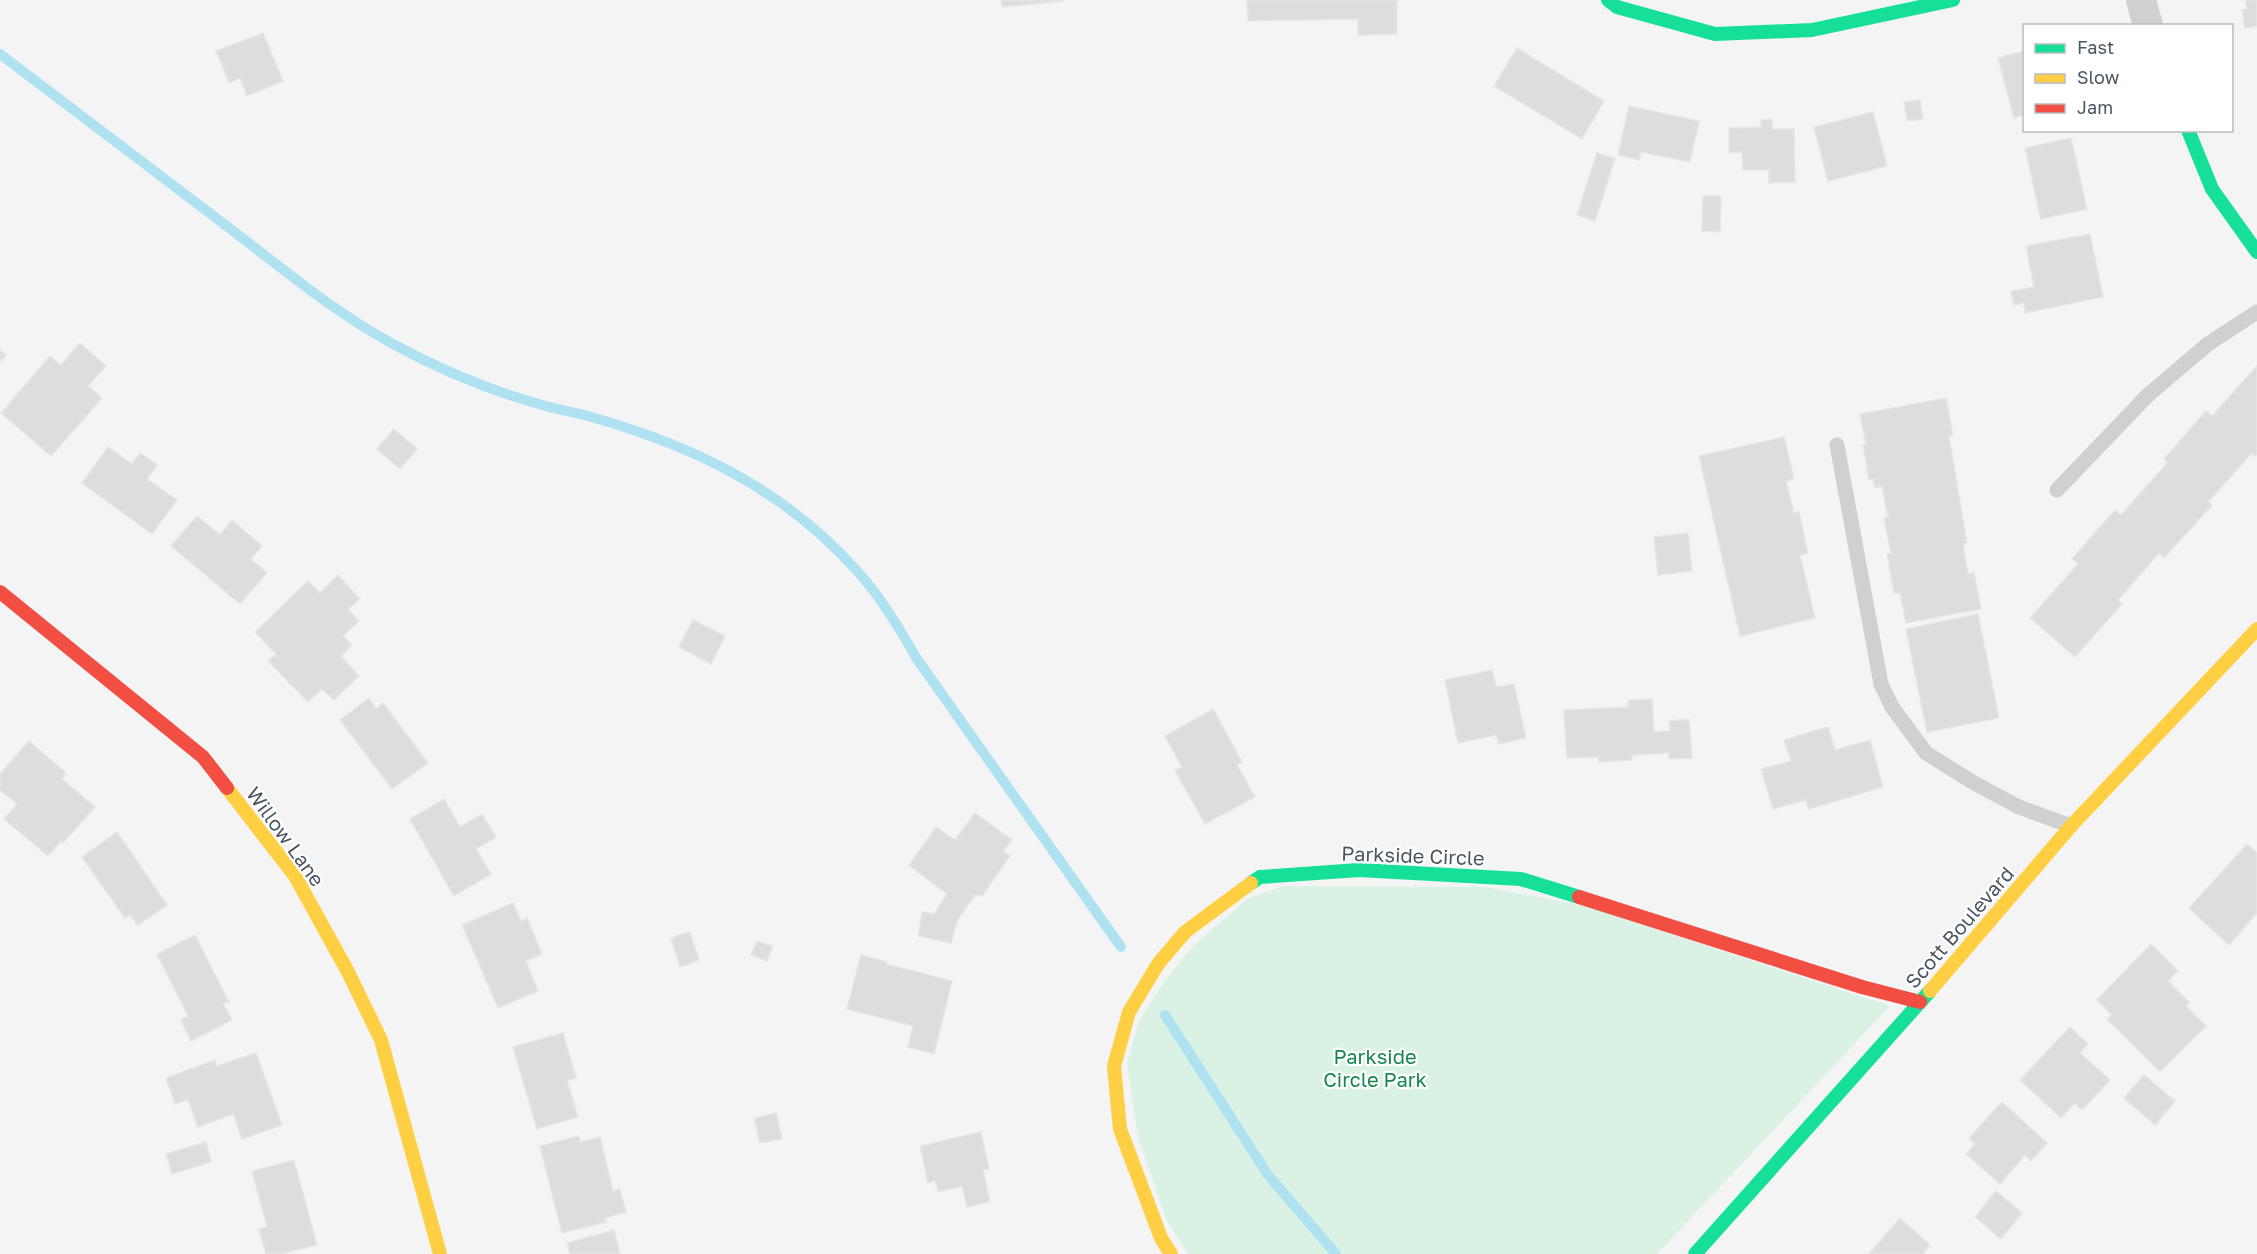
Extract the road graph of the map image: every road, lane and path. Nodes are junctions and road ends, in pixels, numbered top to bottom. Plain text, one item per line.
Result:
1 (1608, 0) edge
2 (1953, 0) edge
3 (2141, 0) edge
4 (2147, 24) edge
5 (2189, 132) edge
6 (2257, 252) edge
7 (2257, 312) edge
8 (1837, 445) dead end
9 (2057, 490) dead end
10 (0, 592) edge
11 (2257, 629) edge
12 (2071, 826) junction
13 (1920, 1002) junction
14 (440, 1254) edge
15 (1171, 1254) edge
16 (1695, 1254) edge

1 - 2 main road
3 - 4 street
5 - 6 main road
7 - 9 lane
8 - 12 lane
10 - 14 main road, Willow Lane
11 - 12 main road, Scott Boulevard
12 - 13 main road, Scott Boulevard
13 - 15 main road, Parkside Circle
13 - 16 main road, Scott Boulevard

